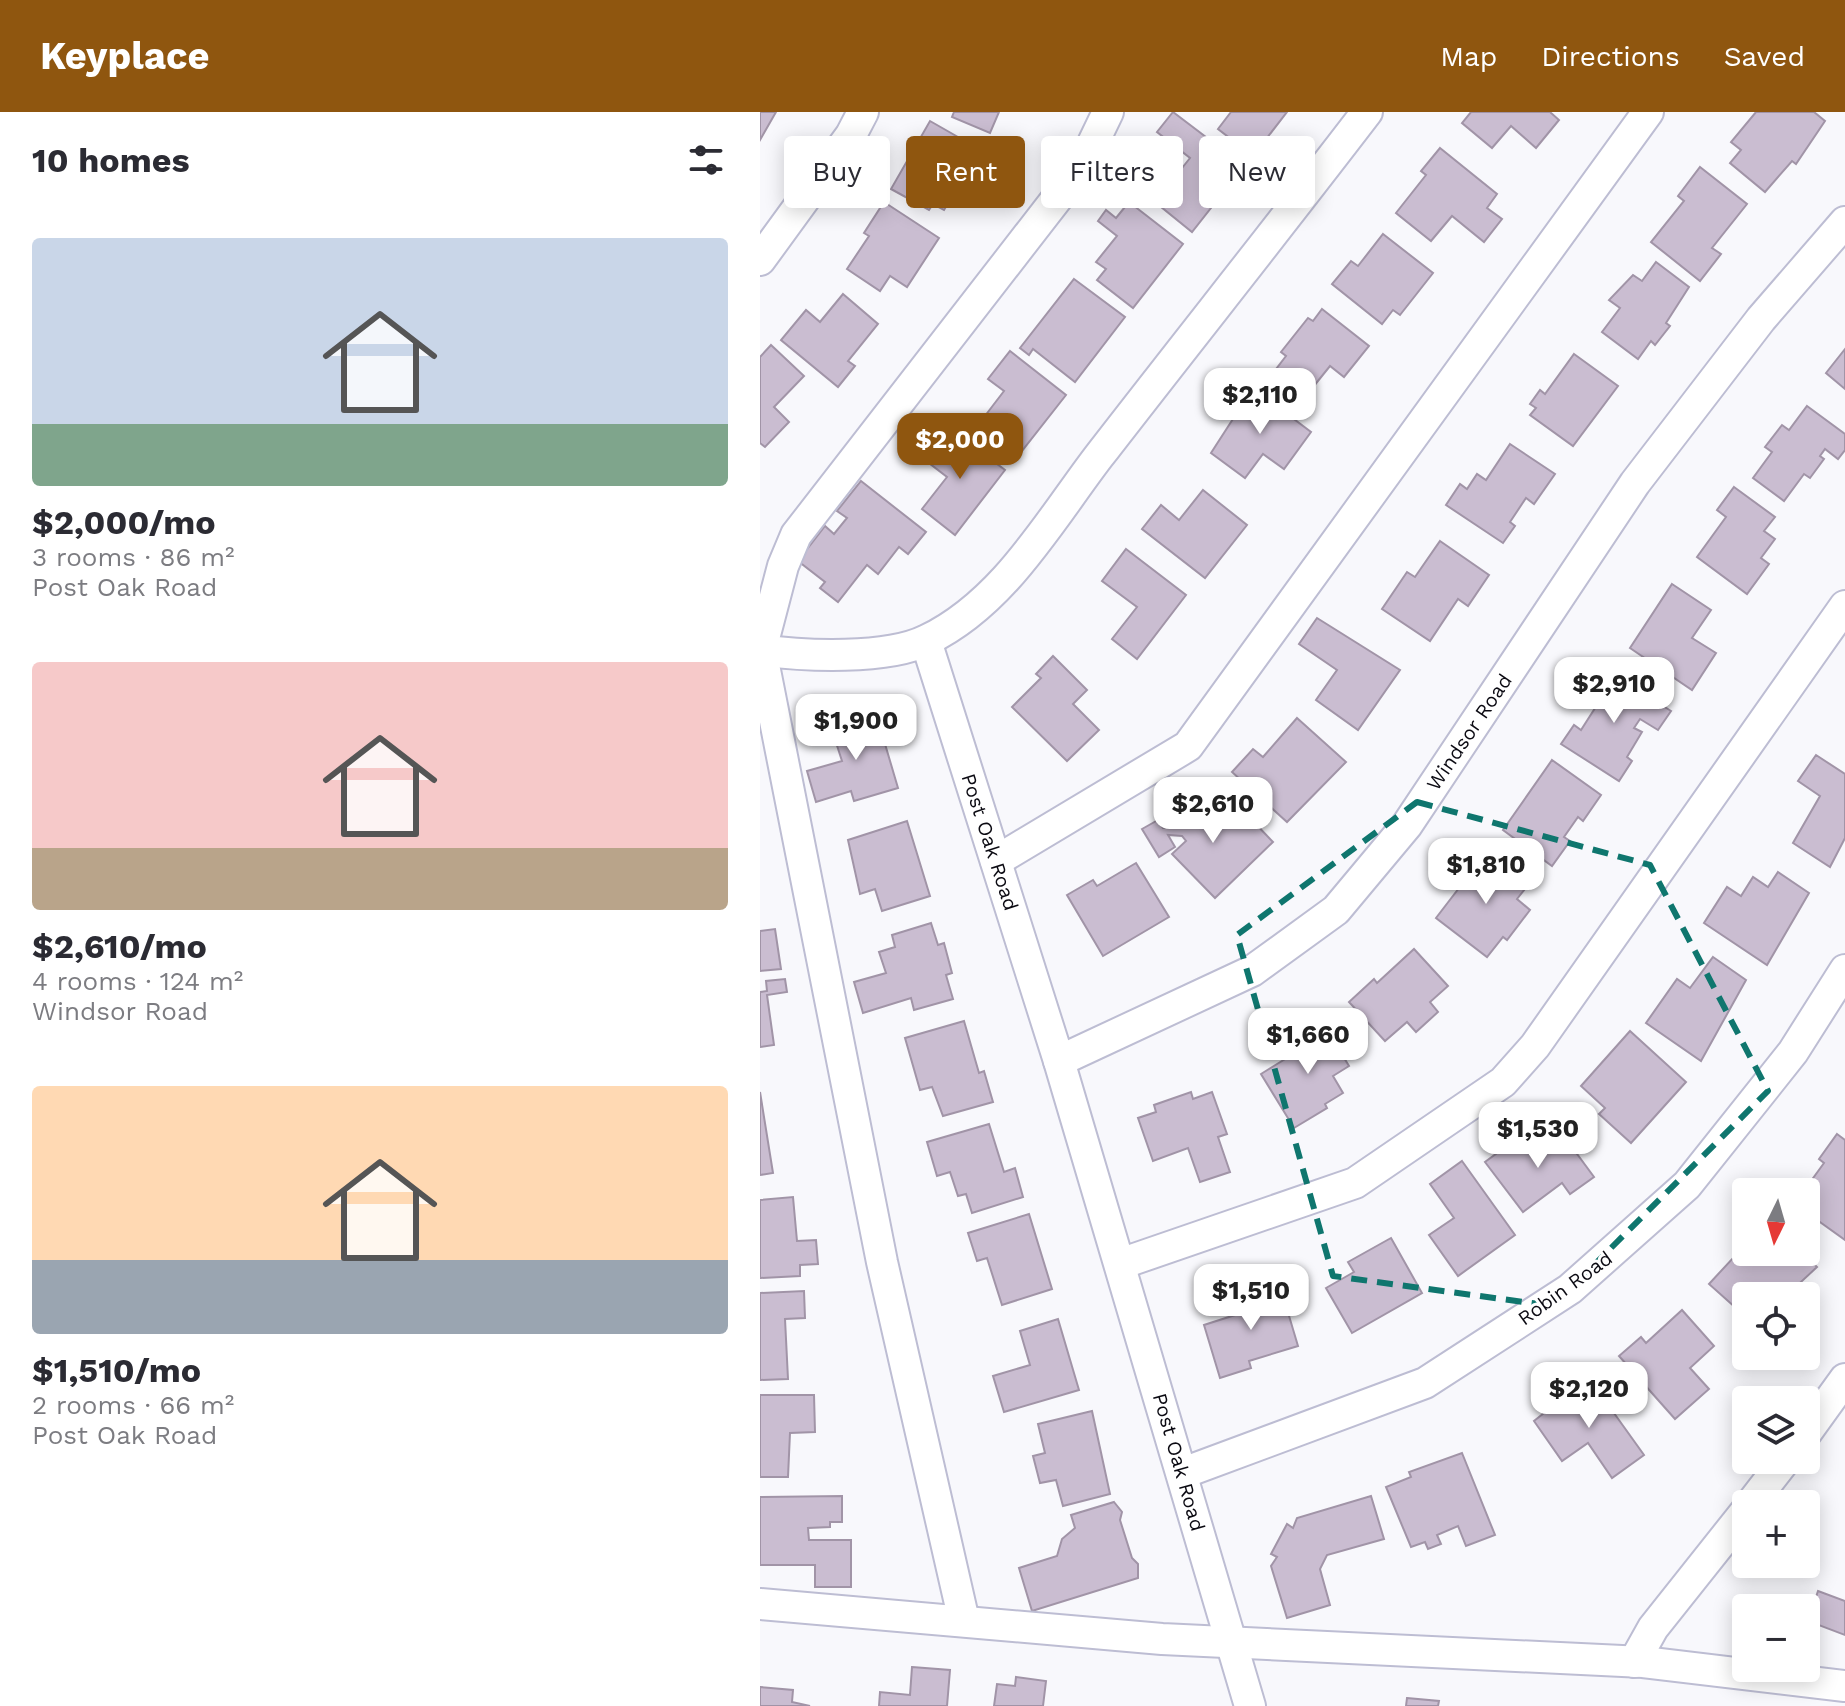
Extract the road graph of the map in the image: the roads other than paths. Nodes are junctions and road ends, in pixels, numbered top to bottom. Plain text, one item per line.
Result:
1 (863, 112) edge
2 (1108, 112) edge
3 (1367, 112) edge
4 (1648, 112) edge
5 (1845, 222) edge
6 (760, 260) edge
7 (1845, 606) edge
8 (926, 641) junction
9 (760, 650) edge
10 (996, 861) junction
11 (1845, 970) edge
12 (1059, 1061) junction
13 (1120, 1264) junction
14 (1845, 1379) edge
15 (1820, 1414) edge
16 (1183, 1473) junction
17 (1774, 1474) edge
18 (1762, 1490) edge
19 (1732, 1529) edge
20 (760, 1604) edge
21 (964, 1621) junction
22 (1232, 1642) junction
23 (1634, 1662) junction
24 (1845, 1686) edge
25 (1250, 1706) edge

1 - 6 street
2 - 9 street
3 - 8 street
4 - 10 street
5 - 12 street, Windsor Road
7 - 13 street
8 - 9 street
8 - 10 street, Post Oak Road
9 - 21 street
10 - 12 street, Post Oak Road
11 - 16 street, Robin Road
12 - 13 street, Post Oak Road
13 - 16 street, Post Oak Road
14 - 15 street
16 - 22 street, Post Oak Road
17 - 18 street
19 - 23 street
20 - 21 street
21 - 22 street
22 - 23 street
22 - 25 street, Post Oak Road
23 - 24 street

